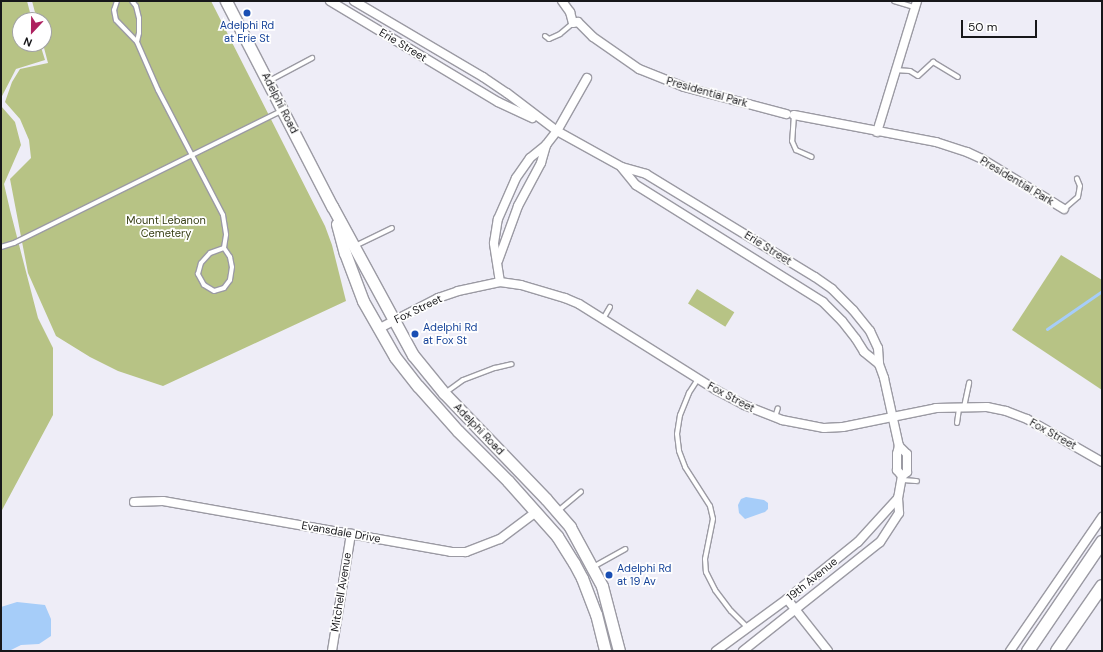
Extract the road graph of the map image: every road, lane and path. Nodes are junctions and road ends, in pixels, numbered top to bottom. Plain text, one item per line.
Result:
1 (117, 1) edge
2 (132, 1) edge
3 (227, 1) edge
4 (330, 1) edge
5 (354, 1) edge
6 (562, 1) edge
7 (894, 1) edge
8 (916, 4) edge
9 (573, 23) junction
10 (545, 36) dead end
11 (137, 42) junction
12 (312, 58) dead end
13 (895, 70) junction
14 (483, 77) junction
15 (958, 77) dead end
16 (587, 78) dead end
17 (269, 82) junction
18 (475, 89) junction
19 (283, 110) junction
20 (790, 115) junction
21 (545, 124) junction
22 (557, 131) junction
23 (877, 132) junction
24 (546, 145) junction
25 (194, 155) junction
26 (812, 157) dead end
27 (622, 167) junction
28 (523, 169) junction
29 (650, 176) junction
30 (533, 177) junction
31 (1077, 179) dead end
32 (643, 189) junction
33 (332, 206) junction
34 (1064, 209) joint
35 (498, 219) junction
36 (511, 225) junction
37 (392, 228) dead end
38 (1, 247) edge
39 (355, 247) junction
40 (224, 248) junction
41 (498, 261) junction
42 (500, 282) junction
43 (610, 307) dead end
44 (603, 319) junction
45 (394, 321) junction
46 (378, 329) junction
47 (872, 337) junction
48 (860, 345) junction
49 (512, 364) dead end
50 (879, 364) junction
51 (698, 379) junction
52 (968, 383) dead end
53 (444, 393) junction
54 (778, 408) dead end
55 (962, 408) junction
56 (775, 418) junction
57 (892, 418) junction
58 (957, 424) dead end
59 (1102, 462) edge
60 (902, 478) junction
61 (917, 480) dead end
62 (581, 492) dead end
63 (898, 498) junction
64 (134, 502) dead end
65 (536, 512) junction
66 (557, 512) junction
67 (1102, 518) edge
68 (351, 534) junction
69 (1102, 542) edge
70 (625, 549) dead end
71 (592, 567) junction
72 (1102, 586) edge
73 (788, 599) junction
74 (795, 609) junction
75 (748, 628) junction
76 (332, 651) edge
77 (605, 651) edge
78 (619, 651) edge
79 (716, 651) edge
80 (743, 651) edge
81 (828, 651) edge
82 (1010, 651) edge
83 (1028, 651) edge
84 (1057, 651) edge

1 - 11 lane
2 - 11 lane
3 - 17 main road, Adelphi Road
4 - 18 street, Erie Street
5 - 14 street, Erie Street
6 - 9 street
7 - 8 lane
8 - 13 street
9 - 10 lane
9 - 20 street, Presidential Park
11 - 25 lane
12 - 17 lane
13 - 15 lane
13 - 23 street
14 - 18 street
14 - 21 street, Erie Street
16 - 22 street
17 - 19 main road, Adelphi Road
18 - 21 street, Erie Street
19 - 25 lane
19 - 33 main road, Adelphi Road
20 - 23 street, Presidential Park
20 - 26 lane
21 - 22 street, Erie Street
22 - 24 street
22 - 27 street, Erie Street
23 - 34 street, Presidential Park
24 - 28 street
24 - 30 street
25 - 38 lane
25 - 40 lane
27 - 29 street, Erie Street
27 - 32 street, Erie Street
28 - 30 street
28 - 35 street
29 - 32 street
29 - 47 street, Erie Street
30 - 36 street
31 - 34 lane
32 - 48 street, Erie Street
33 - 39 main road, Adelphi Road
33 - 46 main road, Adelphi Road
35 - 36 street
35 - 41 street
36 - 41 street
37 - 39 lane
39 - 45 main road, Adelphi Road
40 - 40 lane
41 - 42 street
42 - 44 street, Fox Street
42 - 45 street, Fox Street
43 - 44 lane
44 - 51 street, Fox Street
45 - 46 street, Fox Street
45 - 53 main road, Adelphi Road
46 - 65 main road, Adelphi Road
47 - 48 street
47 - 50 street, Erie Street
48 - 50 street, Erie Street
49 - 53 lane
50 - 57 street, Erie Street
51 - 56 street, Fox Street
51 - 75 lane
52 - 55 lane
53 - 66 main road, Adelphi Road
54 - 56 lane
55 - 57 street, Fox Street
55 - 58 lane
55 - 59 street, Fox Street
56 - 57 street, Fox Street
57 - 60 street, 19th Avenue
60 - 61 lane
60 - 63 street, 19th Avenue
62 - 66 lane
63 - 73 street, 19th Avenue
63 - 74 street, 19th Avenue
64 - 68 street, Evansdale Drive
65 - 68 street, Evansdale Drive
65 - 77 main road, Adelphi Road
66 - 71 main road, Adelphi Road
67 - 82 street
68 - 76 street, Mitchell Avenue
69 - 83 main road
70 - 71 lane
71 - 78 main road, Adelphi Road
72 - 84 main road
73 - 74 street
73 - 75 street, 19th Avenue
74 - 80 street, 19th Avenue
74 - 81 street
75 - 79 street, 19th Avenue

